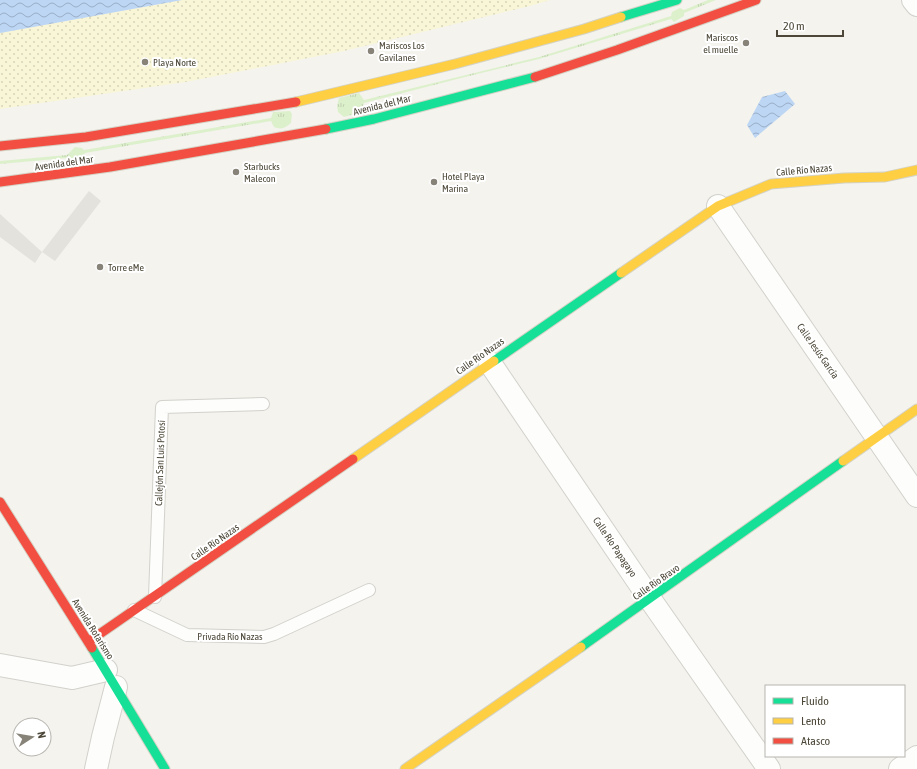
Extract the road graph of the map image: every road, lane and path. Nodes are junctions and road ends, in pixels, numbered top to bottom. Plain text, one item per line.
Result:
1 (677, 0) edge
2 (756, 0) edge
3 (913, 0) edge
4 (917, 5) edge
5 (0, 146) edge
6 (917, 170) edge
7 (0, 182) edge
8 (718, 206) junction
9 (490, 363) junction
10 (263, 404) dead end
11 (917, 409) edge
12 (877, 437) junction
13 (917, 496) edge
14 (0, 502) edge
15 (369, 590) dead end
16 (155, 597) junction
17 (650, 599) junction
18 (134, 610) junction
19 (88, 642) junction
20 (0, 665) edge
21 (111, 678) junction
22 (917, 757) edge
23 (96, 769) edge
24 (165, 769) edge
25 (405, 769) edge
26 (770, 769) edge
27 (900, 769) edge

1 - 5 street
2 - 7 street, Avenida del Mar
3 - 4 street
6 - 8 street, Calle Río Nazas
8 - 9 street, Calle Río Nazas
8 - 12 street, Calle Jesús García
9 - 16 street, Calle Río Nazas
9 - 17 street, Calle Río Papagayo
10 - 16 lane, Callejón San Luis Potosí
11 - 12 street, Calle Río Bravo
12 - 13 street, Calle Jesús García
12 - 17 street, Calle Río Bravo
14 - 19 street, Avenida Rotarismo
15 - 18 lane, Privada Río Nazas
16 - 18 street, Calle Río Nazas
17 - 25 street, Calle Río Bravo
17 - 26 street, Calle Río Papagayo
18 - 19 street, Calle Río Nazas
19 - 21 street, Avenida Rotarismo
20 - 21 street
21 - 23 street
21 - 24 street, Avenida Rotarismo
22 - 27 street

